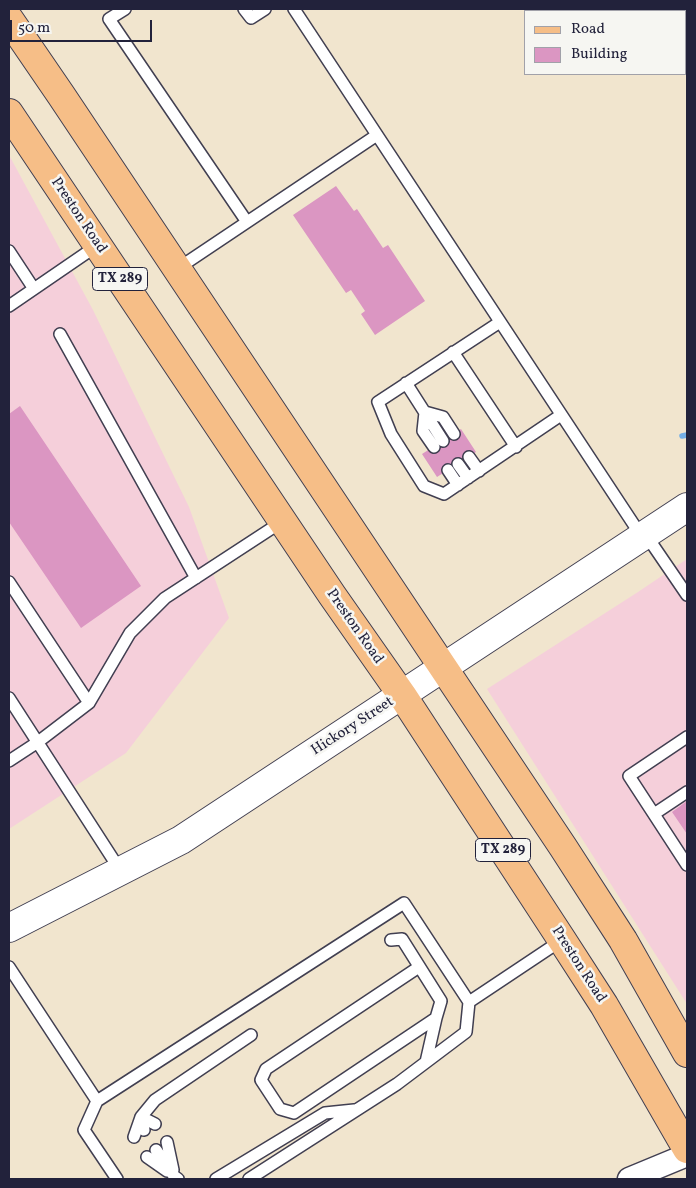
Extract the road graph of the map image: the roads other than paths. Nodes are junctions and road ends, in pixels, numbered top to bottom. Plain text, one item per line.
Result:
1 (102, 9) edge
2 (125, 9) edge
3 (244, 9) edge
4 (265, 9) edge
5 (294, 9) edge
6 (9, 19) edge
7 (109, 19) junction
8 (9, 113) edge
9 (377, 135) junction
10 (247, 222) junction
11 (98, 245) junction
12 (9, 251) edge
13 (178, 269) junction
14 (34, 289) junction
15 (9, 306) edge
16 (500, 322) junction
17 (60, 334) dead end
18 (453, 352) junction
19 (406, 383) junction
20 (426, 412) junction
21 (562, 415) junction
22 (454, 434) dead end
23 (438, 444) dead end
24 (516, 447) junction
25 (469, 457) dead end
26 (453, 467) dead end
27 (479, 471) junction
28 (463, 481) junction
29 (687, 508) edge
30 (283, 522) junction
31 (644, 536) junction
32 (196, 578) junction
33 (9, 582) edge
34 (687, 595) edge
35 (443, 668) junction
36 (402, 695) junction
37 (9, 698) edge
38 (89, 703) junction
39 (687, 737) edge
40 (38, 742) junction
41 (9, 762) edge
42 (687, 792) edge
43 (654, 814) junction
44 (687, 865) edge
45 (120, 870) junction
46 (9, 928) edge
47 (390, 940) dead end
48 (562, 940) junction
49 (9, 967) edge
50 (419, 968) junction
51 (470, 1002) junction
52 (436, 1018) junction
53 (251, 1035) dead end
54 (687, 1053) edge
55 (426, 1062) junction
56 (97, 1101) junction
57 (356, 1110) junction
58 (141, 1117) junction
59 (155, 1124) dead end
60 (139, 1134) dead end
61 (167, 1142) dead end
62 (687, 1149) edge
63 (152, 1153) dead end
64 (687, 1155) edge
65 (176, 1178) edge
66 (117, 1179) edge
67 (216, 1179) edge
68 (249, 1179) edge
69 (628, 1179) edge

1 - 7 lane
2 - 7 lane
3 - 4 lane
5 - 9 lane
6 - 13 main road, TX 289
7 - 10 lane
8 - 11 main road, Preston Road / TX 289
9 - 10 lane
9 - 16 lane
10 - 13 lane
11 - 14 lane
11 - 30 main road, Preston Road / TX 289
12 - 14 lane
13 - 35 main road, TX 289
14 - 15 lane
16 - 18 lane
16 - 21 lane
17 - 32 lane
18 - 19 lane
18 - 24 lane
19 - 20 lane
19 - 28 lane
20 - 22 lane
20 - 23 lane
21 - 24 lane
21 - 31 lane
24 - 27 lane
25 - 27 lane
26 - 28 lane
27 - 28 lane
29 - 31 street, Hickory Street
30 - 32 lane
30 - 36 main road, Preston Road / TX 289
31 - 34 lane
31 - 35 street, Hickory Street
32 - 38 lane
33 - 38 lane
35 - 36 street, Hickory Street
35 - 54 main road, TX 289
36 - 45 street, Hickory Street
36 - 48 main road, Preston Road / TX 289
37 - 40 lane
38 - 40 lane
39 - 43 lane
40 - 41 lane
40 - 45 lane
42 - 43 lane
43 - 44 lane
45 - 46 street, Hickory Street
47 - 50 lane
48 - 51 lane
48 - 62 main road, Preston Road / TX 289
49 - 56 lane
50 - 52 lane
50 - 52 lane
51 - 55 lane
51 - 56 lane
52 - 55 lane
53 - 58 lane
55 - 57 lane
56 - 66 lane
57 - 67 lane
57 - 68 lane
58 - 59 lane
58 - 60 lane
61 - 65 lane
63 - 65 lane
64 - 69 street

